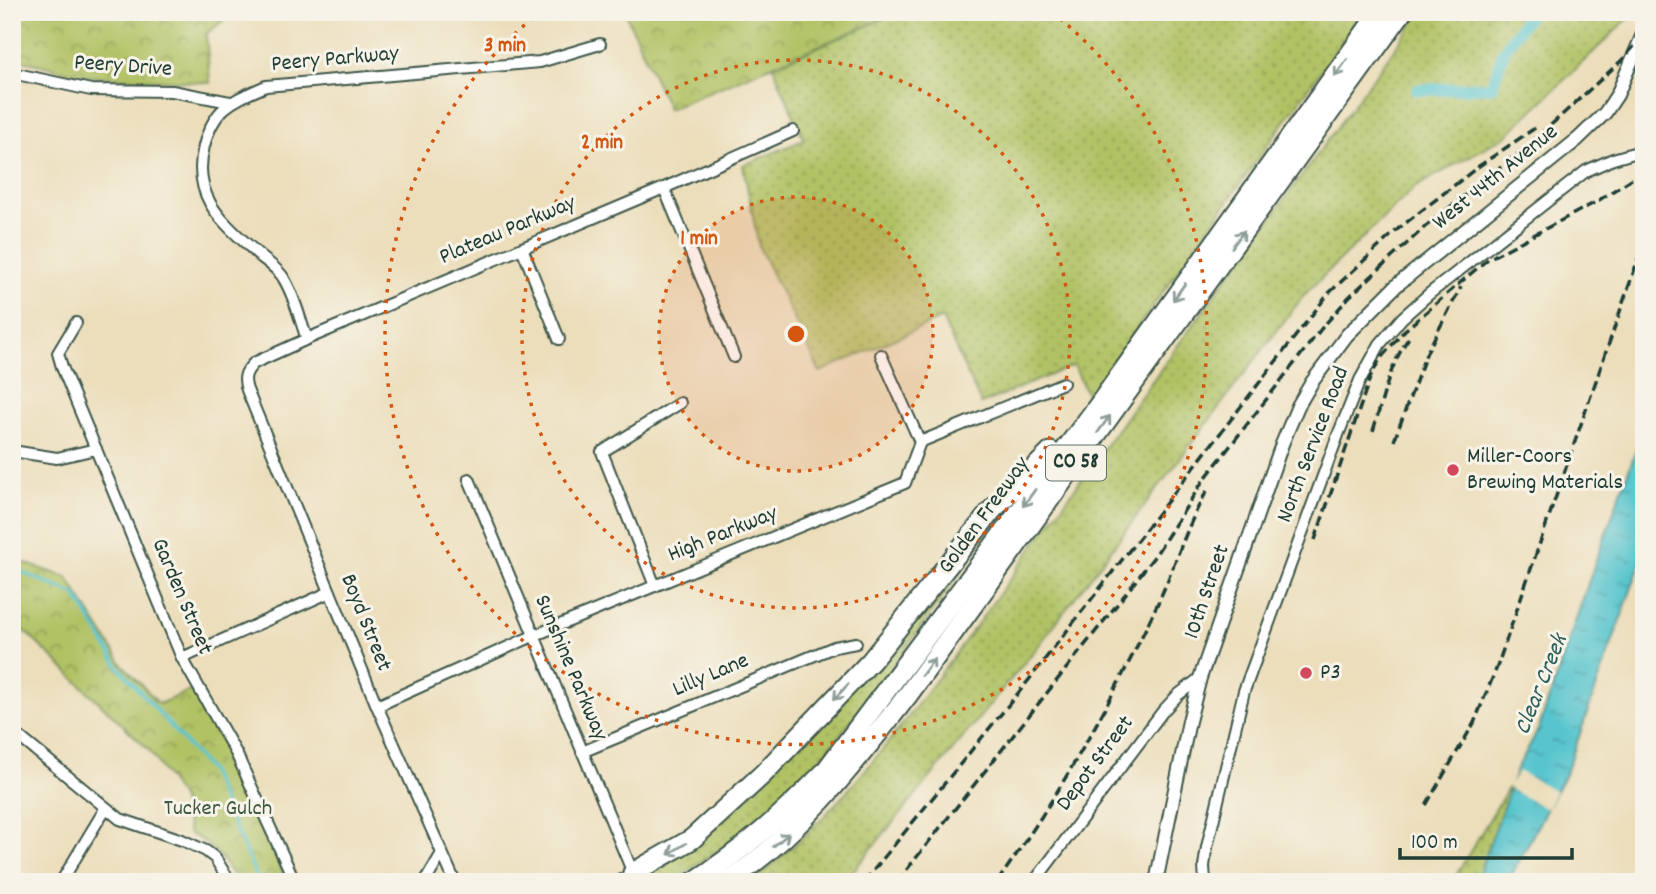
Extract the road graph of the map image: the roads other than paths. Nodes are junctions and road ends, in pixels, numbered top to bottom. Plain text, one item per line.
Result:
1 (1380, 12) edge
2 (1402, 12) edge
3 (1644, 32) edge
4 (600, 44) dead end
5 (12, 73) edge
6 (230, 102) junction
7 (793, 131) dead end
8 (1644, 150) edge
9 (664, 188) junction
10 (522, 248) junction
11 (76, 324) dead end
12 (1347, 335) joint
13 (307, 339) junction
14 (559, 339) dead end
15 (881, 355) dead end
16 (734, 357) dead end
17 (244, 376) joint
18 (1063, 383) dead end
19 (680, 403) dead end
20 (1099, 405) junction
21 (920, 442) junction
22 (96, 449) junction
23 (12, 451) edge
24 (470, 479) dead end
25 (655, 586) junction
26 (330, 592) junction
27 (533, 636) junction
28 (856, 643) dead end
29 (182, 658) junction
30 (1200, 678) junction
31 (377, 706) junction
32 (12, 731) edge
33 (582, 752) junction
34 (105, 809) junction
35 (442, 853) junction
36 (625, 877) edge
37 (61, 882) edge
38 (230, 882) edge
39 (295, 882) edge
40 (425, 882) edge
41 (455, 882) edge
42 (694, 882) edge
43 (727, 882) edge
44 (1034, 882) edge
45 (1156, 882) edge
46 (1205, 882) edge

1 -> 20 highway, Golden Freeway / CO 58
43 -> 2 highway, Golden Freeway / CO 58
3 - 12 street, West 44th Avenue
4 - 6 street, Peery Parkway
5 - 6 street, Peery Drive
6 - 13 street
7 - 9 street, Plateau Parkway
8 - 46 street, North Service Road
9 - 10 street, Plateau Parkway
9 - 16 street
10 - 13 street, Plateau Parkway
10 - 14 street
11 - 22 street, Garden Street
12 - 30 street, 10th Street
13 - 17 street, Plateau Parkway
15 - 21 street
17 - 26 street, Boyd Street
18 - 21 street
19 - 25 street
20 -> 36 highway
20 -> 42 highway, Golden Freeway / CO 58
21 - 25 street, High Parkway
22 - 23 street
22 - 29 street, Garden Street
24 - 27 street, Sunshine Parkway
25 - 27 street, High Parkway
26 - 29 street
26 - 31 street, Boyd Street
27 - 31 street, High Parkway
27 - 33 street, Sunshine Parkway
28 - 33 street, Lilly Lane
29 - 39 street, Garden Street
30 - 44 street, Depot Street
30 - 45 street, 10th Street
31 - 35 street, Boyd Street
32 - 34 street
33 - 36 street, Sunshine Parkway
34 - 37 street
34 - 38 street
35 - 40 street
35 - 41 street, Boyd Street

